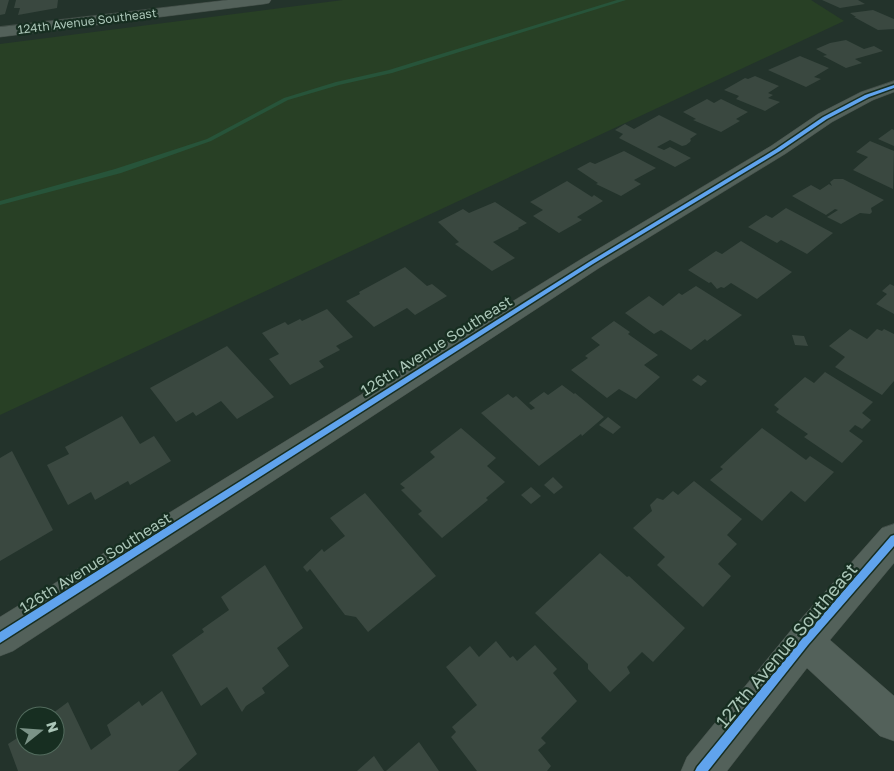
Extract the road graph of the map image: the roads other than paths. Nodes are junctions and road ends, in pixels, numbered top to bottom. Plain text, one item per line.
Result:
1 (264, 0) edge
2 (136, 8) edge
3 (0, 32) edge
4 (894, 86) edge
5 (894, 539) edge
6 (0, 638) edge
7 (805, 642) junction
8 (894, 722) edge
9 (701, 771) edge

1 - 2 street, 124th Avenue Southeast
2 - 3 street, 124th Avenue Southeast
4 - 6 street, 126th Avenue Southeast
5 - 7 street, 127th Avenue Southeast
7 - 8 street
7 - 9 street, 127th Avenue Southeast

